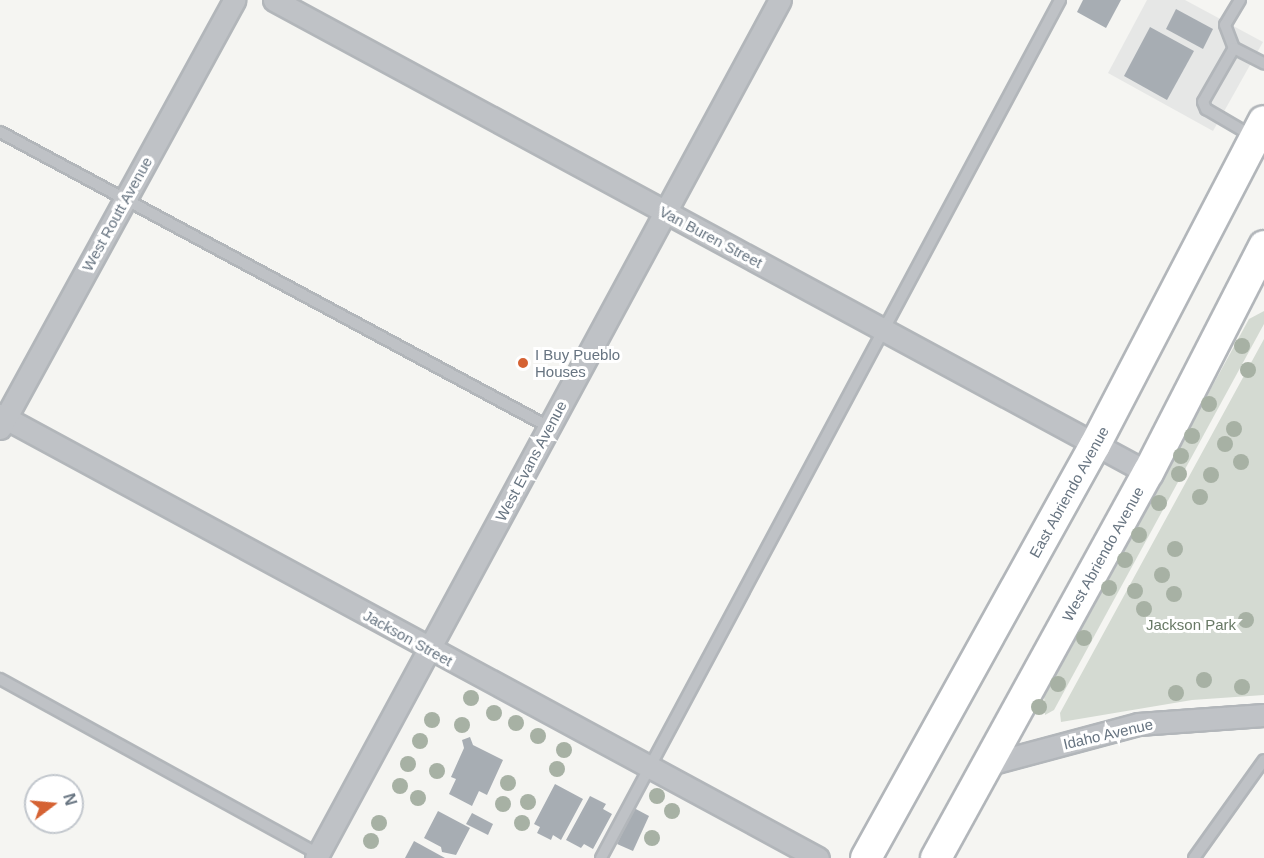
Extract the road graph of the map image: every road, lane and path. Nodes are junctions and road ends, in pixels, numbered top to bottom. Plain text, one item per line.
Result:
1 (234, 0) edge
2 (274, 0) edge
3 (780, 0) edge
4 (1060, 0) edge
5 (1240, 0) edge
6 (1234, 48) junction
7 (1264, 63) edge
8 (1260, 130) edge
9 (0, 132) edge
10 (125, 199) junction
11 (665, 212) junction
12 (1264, 246) edge
13 (883, 330) junction
14 (2, 420) edge
15 (549, 427) junction
16 (1095, 445) junction
17 (1148, 473) junction
18 (429, 650) junction
19 (0, 680) edge
20 (1264, 715) edge
21 (1264, 759) edge
22 (989, 764) junction
23 (650, 768) junction
24 (317, 856) edge
25 (601, 858) edge
26 (818, 858) edge
27 (866, 858) edge
28 (936, 858) edge
29 (1194, 858) edge

1 - 10 street, West Routt Avenue
2 - 11 street, Van Buren Street
3 - 11 street, West Evans Avenue
4 - 13 lane
5 - 6 lane
6 - 7 lane
6 - 8 lane
8 - 16 main road, East Abriendo Avenue
9 - 10 lane
10 - 14 street, West Routt Avenue
10 - 15 lane
11 - 13 street, Van Buren Street
11 - 15 street, West Evans Avenue
12 - 17 main road, West Abriendo Avenue
13 - 16 street, Van Buren Street
13 - 23 lane
14 - 18 street, Jackson Street
15 - 18 street, West Evans Avenue
16 - 17 street, Van Buren Street
16 - 27 main road, East Abriendo Avenue
17 - 22 main road, West Abriendo Avenue
18 - 23 street, Jackson Street
18 - 24 street, West Evans Avenue
19 - 24 lane
20 - 22 street, Idaho Avenue
21 - 29 lane
22 - 28 main road, West Abriendo Avenue
23 - 25 lane
23 - 26 street, Jackson Street

